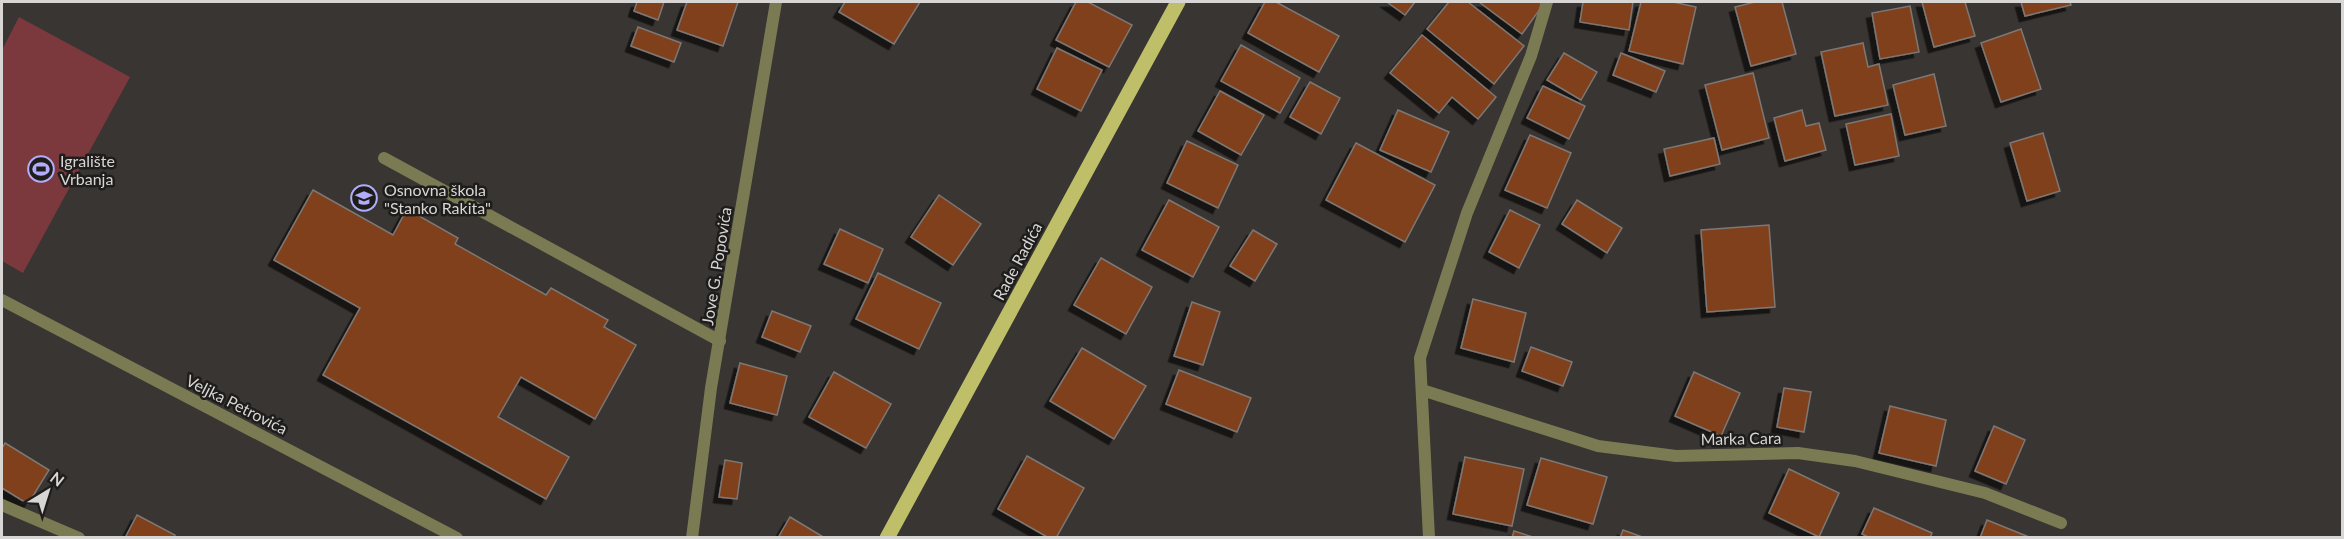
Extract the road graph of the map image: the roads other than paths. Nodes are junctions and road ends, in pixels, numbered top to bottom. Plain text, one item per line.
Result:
1 (776, 2) edge
2 (1178, 2) edge
3 (1547, 2) edge
4 (384, 158) dead end
5 (2, 300) edge
6 (720, 340) junction
7 (1422, 390) junction
8 (2, 505) edge
9 (2061, 523) dead end
10 (79, 537) edge
11 (457, 537) edge
12 (692, 537) edge
13 (887, 537) edge
14 (1429, 537) edge

1 - 6 street, Jove G. Popovića
2 - 13 main road, Rade Radića
3 - 7 street
4 - 6 street
5 - 11 street, Veljka Petrovića
6 - 12 street, Jove G. Popovića
7 - 9 street, Marka Cara
7 - 14 street
8 - 10 street

